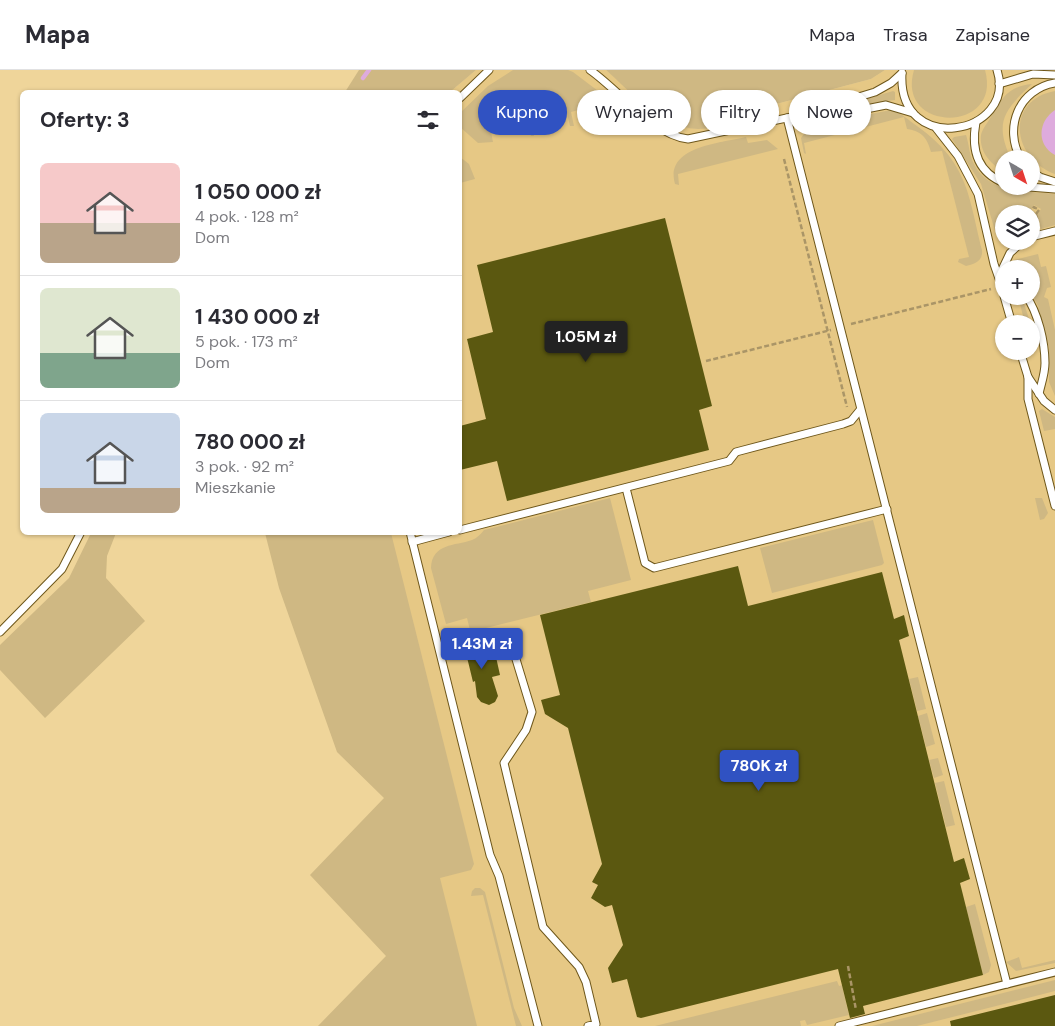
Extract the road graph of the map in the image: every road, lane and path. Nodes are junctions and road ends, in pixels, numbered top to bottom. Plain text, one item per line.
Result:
1 (489, 70) edge
2 (590, 70) edge
3 (997, 70) edge
4 (902, 72) edge
5 (1055, 75) edge
6 (1055, 83) edge
7 (1000, 84) junction
8 (871, 93) edge
9 (462, 96) edge
10 (871, 108) edge
11 (913, 112) junction
12 (788, 118) joint
13 (976, 122) junction
14 (936, 128) junction
15 (1018, 150) edge
16 (784, 159) dead end
17 (995, 177) edge
18 (1040, 177) edge
19 (1055, 182) edge
20 (1040, 188) edge
21 (1055, 189) edge
22 (1055, 231) edge
23 (1040, 235) edge
24 (995, 266) edge
25 (995, 294) edge
26 (1030, 305) edge
27 (840, 327) junction
28 (828, 330) junction
29 (1023, 360) edge
30 (706, 361) dead end
31 (1028, 377) junction
32 (1039, 394) junction
33 (860, 410) junction
34 (1055, 410) edge
35 (850, 421) junction
36 (626, 488) junction
37 (1055, 506) edge
38 (887, 509) junction
39 (462, 529) edge
40 (80, 535) edge
41 (411, 535) edge
42 (438, 535) edge
43 (412, 542) junction
44 (0, 632) edge
45 (515, 656) dead end
46 (848, 966) dead end
47 (1055, 972) edge
48 (1007, 984) junction
49 (859, 1021) junction
50 (538, 1026) edge
51 (588, 1026) edge
52 (839, 1026) edge

1 - 9 lane
2 - 12 lane
3 - 7 lane
4 - 8 lane
4 - 11 lane
5 - 7 lane
6 - 15 lane
7 - 13 lane
10 - 11 lane
11 - 14 lane
12 - 27 lane
13 - 14 lane
13 - 17 lane
14 - 24 lane
16 - 28 path
18 - 19 lane
20 - 21 lane
22 - 23 lane
25 - 27 path
26 - 32 lane
27 - 28 path
27 - 33 lane
28 - 30 path
28 - 35 path
29 - 31 lane
31 - 32 lane
31 - 37 lane
32 - 34 lane
33 - 35 lane
33 - 38 lane
35 - 36 lane
36 - 38 lane
36 - 39 lane
38 - 48 lane
40 - 44 lane
41 - 43 lane
42 - 43 lane
43 - 50 lane
45 - 51 lane
46 - 49 path
47 - 48 lane
48 - 49 lane
49 - 52 lane

